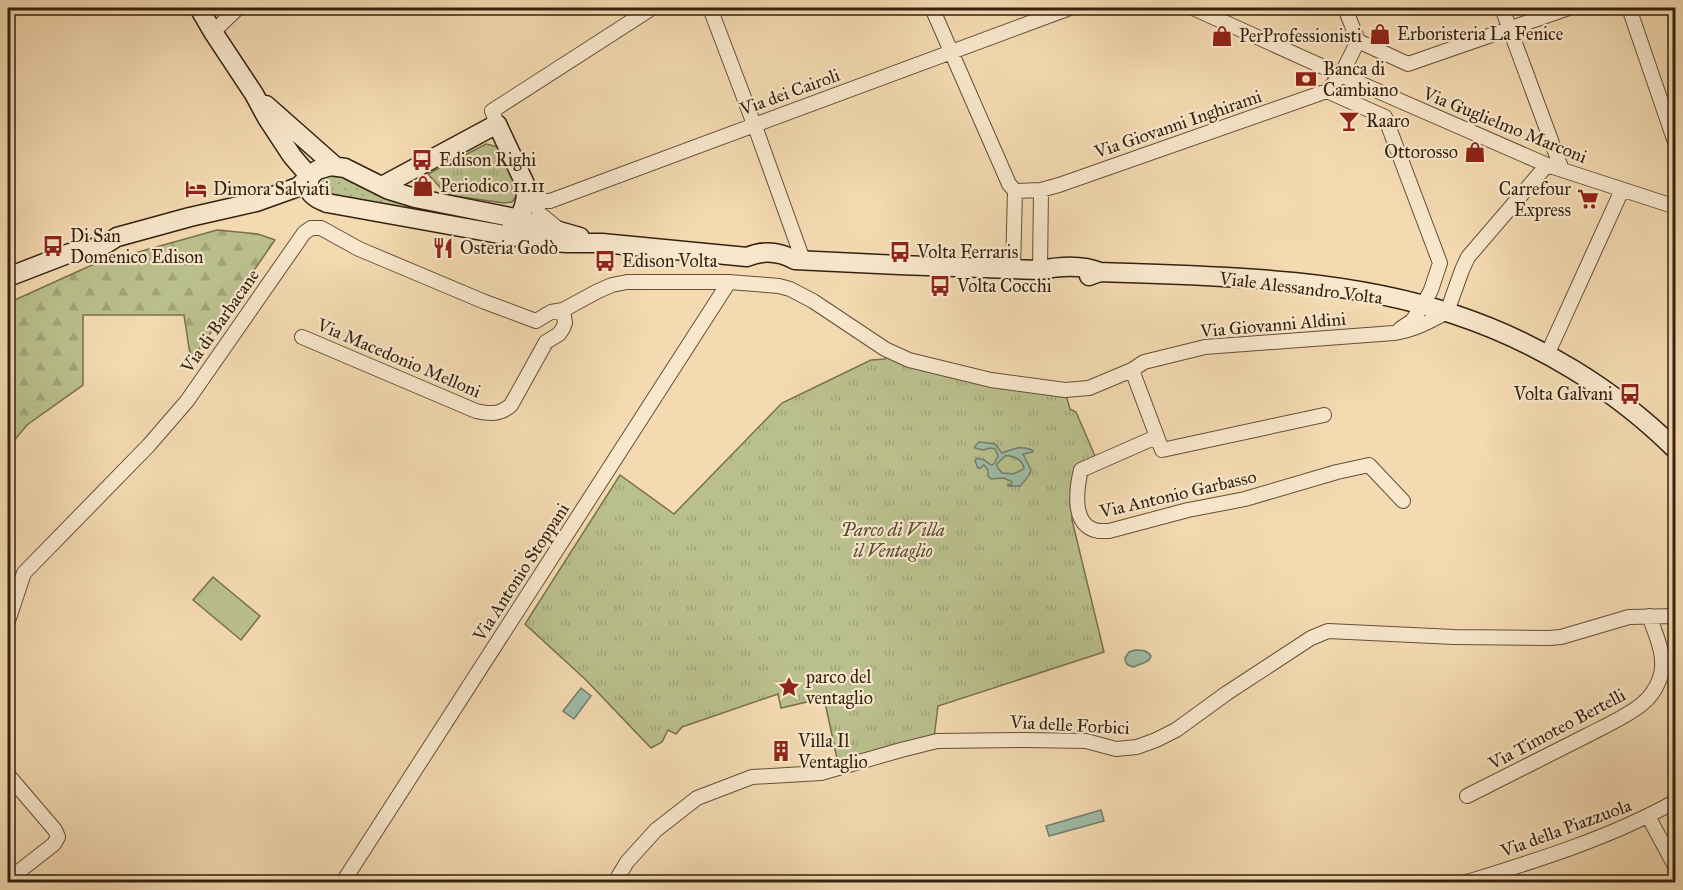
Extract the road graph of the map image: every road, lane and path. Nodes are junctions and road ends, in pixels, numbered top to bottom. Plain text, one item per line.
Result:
1 (199, 8) edge
2 (238, 8) edge
3 (652, 8) edge
4 (710, 8) edge
5 (932, 8) edge
6 (1070, 8) edge
7 (1193, 8) edge
8 (1345, 8) edge
9 (1502, 8) edge
10 (1569, 8) edge
11 (1629, 8) edge
12 (1510, 29) junction
13 (213, 32) junction
14 (1358, 41) junction
15 (951, 52) junction
16 (1341, 75) junction
17 (1326, 91) junction
18 (254, 94) junction
19 (1394, 98) junction
20 (495, 117) junction
21 (1385, 117) junction
22 (754, 124) junction
23 (1676, 145) edge
24 (1547, 165) junction
25 (335, 166) junction
26 (1562, 170) junction
27 (310, 177) junction
28 (382, 186) junction
29 (526, 186) junction
30 (1041, 190) junction
31 (1622, 190) junction
32 (1015, 191) junction
33 (256, 202) junction
34 (327, 202) junction
35 (1676, 207) edge
36 (519, 219) junction
37 (497, 234) junction
38 (563, 238) junction
39 (744, 257) junction
40 (799, 260) junction
41 (1440, 263) junction
42 (1013, 269) junction
43 (1040, 270) junction
44 (1462, 270) junction
45 (8, 277) edge
46 (729, 282) junction
47 (746, 282) junction
48 (1424, 305) junction
49 (563, 310) junction
50 (1447, 312) junction
51 (536, 321) junction
52 (1394, 333) junction
53 (302, 337) dead end
54 (546, 342) junction
55 (1547, 355) junction
56 (1132, 370) junction
57 (1324, 415) dead end
58 (1156, 437) junction
59 (1676, 450) edge
60 (1403, 501) dead end
61 (1649, 616) junction
62 (1676, 616) edge
63 (8, 621) edge
64 (8, 776) edge
65 (1467, 796) dead end
66 (1676, 801) edge
67 (1648, 816) junction
68 (1676, 868) edge
69 (8, 880) edge
70 (343, 882) edge
71 (615, 882) edge
72 (1467, 882) edge

1 - 13 main road
2 - 13 street
3 - 20 street
4 - 22 street
5 - 15 street
6 - 15 street, Via dei Cairoli
7 - 16 street, Via Guglielmo Marconi
8 - 14 street
9 - 12 street
10 - 12 street
11 - 23 street
12 - 14 street
12 - 26 street
13 - 18 main road
14 - 16 street
15 - 22 street, Via dei Cairoli
15 - 32 street
16 - 17 street
16 - 19 street, Via Guglielmo Marconi
17 - 21 street
17 - 30 street, Via Giovanni Inghirami
18 - 25 main road
18 - 27 main road
19 - 21 street
19 - 24 street, Via Guglielmo Marconi
20 - 28 main road
20 - 29 main road
21 - 41 street
22 - 29 street, Via dei Cairoli
22 - 40 street
24 - 26 street, Via Guglielmo Marconi
24 - 44 street
25 - 27 main road
25 - 28 main road
26 - 31 street, Via Guglielmo Marconi
27 - 33 main road
27 - 34 main road
28 - 36 main road
29 - 36 main road
29 - 38 street
30 - 32 street, Via Giovanni Inghirami
30 - 43 street
31 - 35 street, Via Guglielmo Marconi
31 - 55 street
32 - 42 street
33 - 34 main road
33 - 45 main road
34 - 37 main road
36 - 37 main road
36 - 38 main road
37 - 38 main road
38 - 39 main road, Viale Alessandro Volta
39 - 40 main road, Viale Alessandro Volta
39 - 47 street
40 - 42 main road, Viale Alessandro Volta
41 - 44 street
41 - 48 street
42 - 43 main road, Viale Alessandro Volta
43 - 48 main road, Viale Alessandro Volta
44 - 50 street
46 - 47 street
46 - 49 street
46 - 70 street, Via Antonio Stoppani
47 - 56 street, Via Giovanni Aldini
48 - 50 main road, Viale Alessandro Volta
48 - 52 street
49 - 51 street
49 - 54 street, Via Macedonio Melloni
50 - 52 street, Via Giovanni Aldini
50 - 55 main road, Viale Alessandro Volta
51 - 54 street
51 - 63 street, Via di Barbacane
52 - 56 street, Via Giovanni Aldini
53 - 54 street, Via Macedonio Melloni
55 - 59 main road, Viale Alessandro Volta
56 - 58 street
57 - 58 street
58 - 60 street, Via Antonio Garbasso
61 - 62 street, Via delle Forbici
61 - 65 street, Via Timoteo Bertelli
61 - 71 street, Via delle Forbici
64 - 69 street
66 - 67 street, Via della Piazzuola
67 - 68 street
67 - 72 street, Via della Piazzuola

